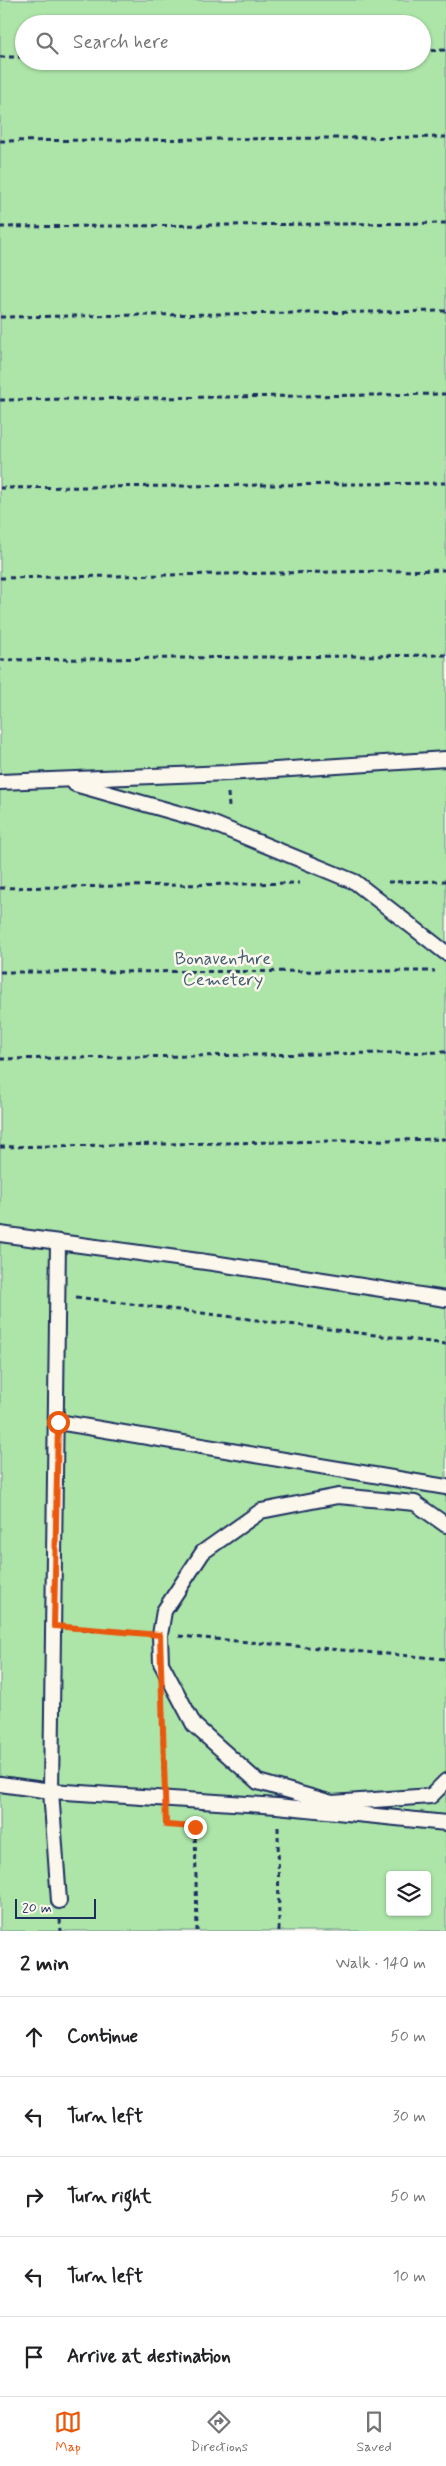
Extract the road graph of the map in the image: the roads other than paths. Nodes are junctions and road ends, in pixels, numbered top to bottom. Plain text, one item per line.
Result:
1 (446, 759) edge
2 (64, 781) junction
3 (0, 782) edge
4 (446, 952) edge
5 (0, 1234) edge
6 (58, 1242) junction
7 (446, 1299) edge
8 (58, 1422) junction
9 (446, 1487) edge
10 (446, 1525) edge
11 (446, 1781) edge
12 (0, 1784) edge
13 (51, 1791) junction
14 (446, 1823) edge
15 (59, 1901) dead end

1 - 2 lane
2 - 3 lane
2 - 4 lane
5 - 6 lane
6 - 7 lane
6 - 8 lane
8 - 9 lane
8 - 13 lane
10 - 11 lane
12 - 13 lane
13 - 14 lane
13 - 15 lane

